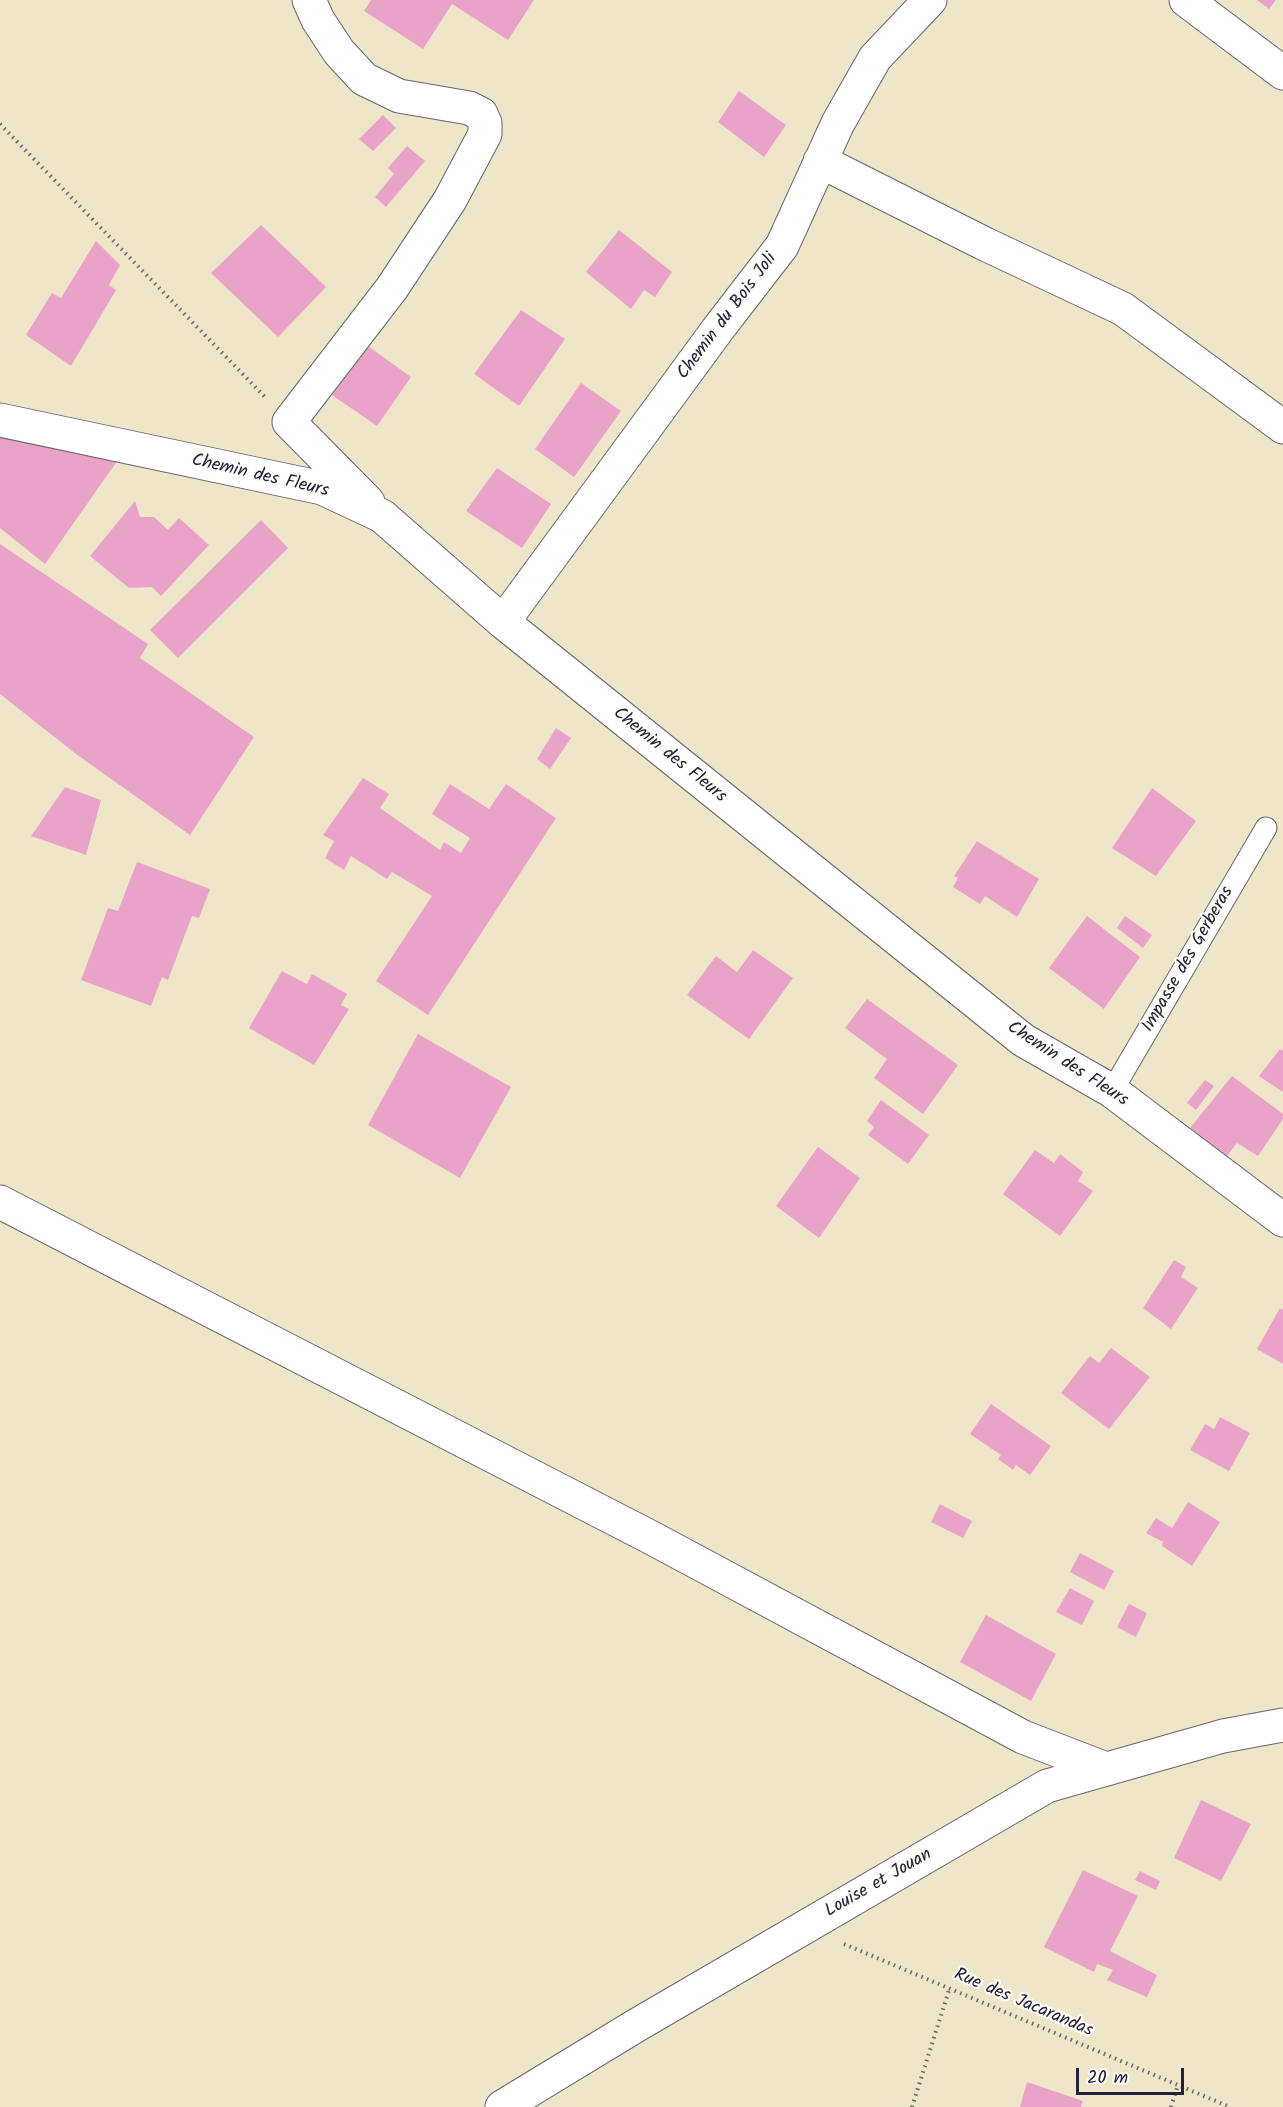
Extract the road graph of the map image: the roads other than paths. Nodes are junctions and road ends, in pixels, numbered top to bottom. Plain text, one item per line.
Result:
1 (309, 0) edge
2 (930, 0) edge
3 (1186, 0) edge
4 (1283, 73) edge
5 (820, 161) junction
6 (0, 420) edge
7 (1283, 427) edge
8 (382, 516) junction
9 (503, 622) junction
10 (1266, 828) dead end
11 (1112, 1091) junction
12 (0, 1202) edge
13 (1283, 1220) edge
14 (1283, 1725) edge
15 (1106, 1769) junction
16 (502, 2107) edge

1 - 8 street
2 - 5 street, Chemin du Bois Joli
3 - 4 street
5 - 7 street
5 - 9 street, Chemin du Bois Joli
6 - 8 street, Chemin des Fleurs
8 - 9 street, Chemin des Fleurs
9 - 11 street, Chemin des Fleurs
10 - 11 lane, Impasse des Gerberas
11 - 13 street, Chemin des Fleurs
12 - 15 street
14 - 15 street, Louise et Jouan
15 - 16 street, Louise et Jouan

